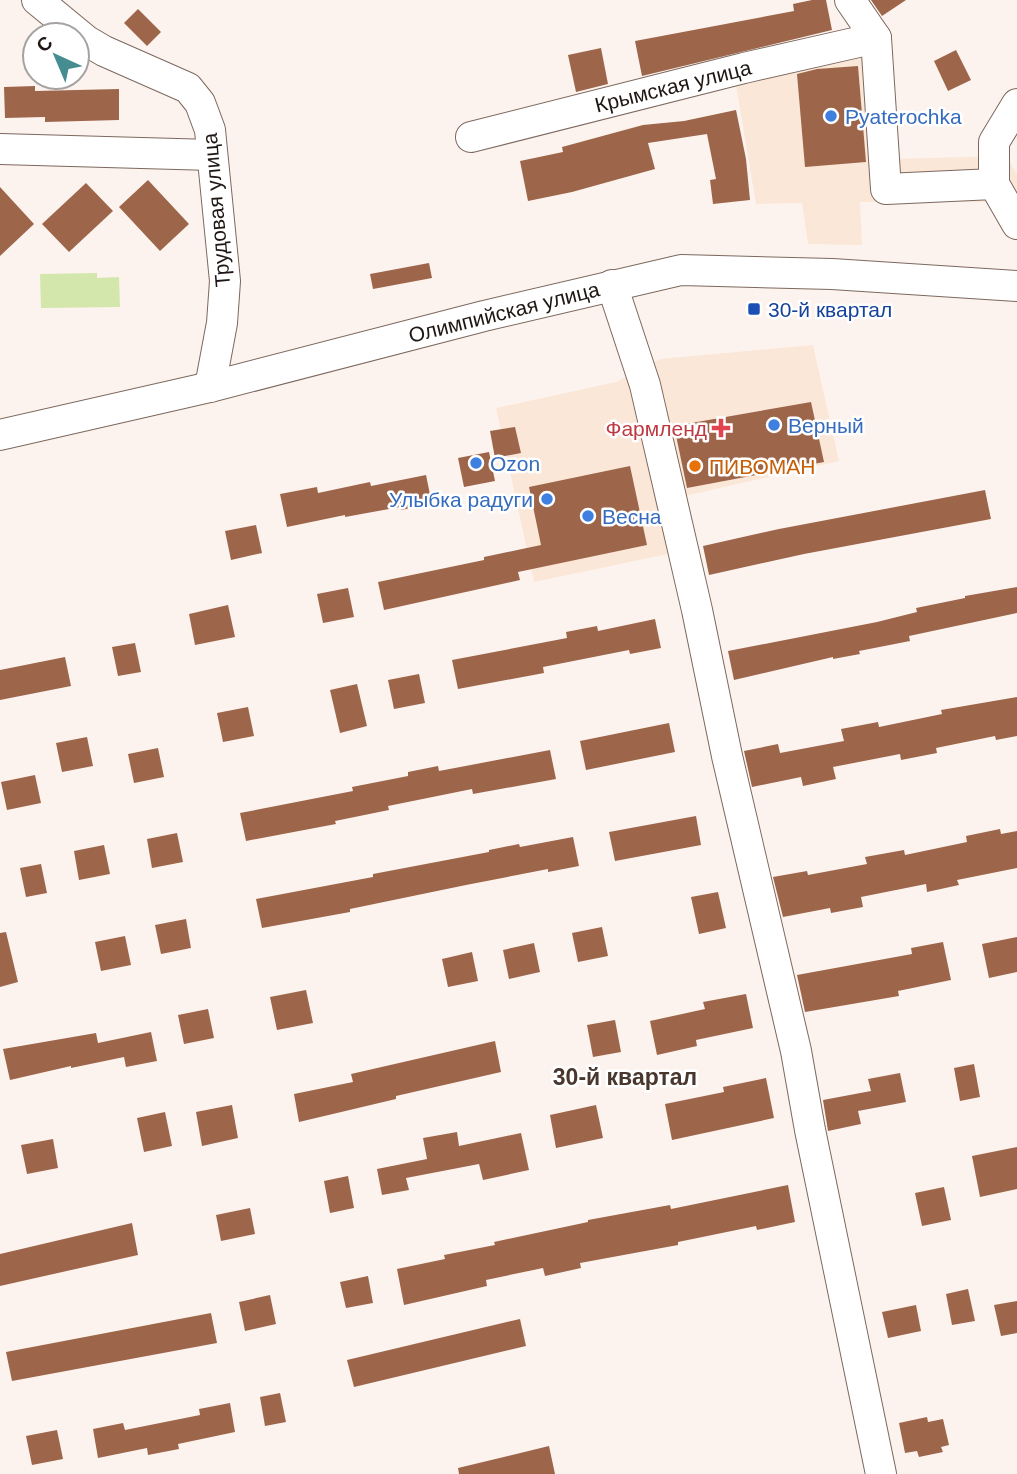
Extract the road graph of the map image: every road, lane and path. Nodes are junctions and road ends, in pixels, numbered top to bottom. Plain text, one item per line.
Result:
1 (37, 0) edge
2 (850, 0) edge
3 (876, 37) junction
4 (1017, 104) edge
5 (471, 137) dead end
6 (0, 149) edge
7 (212, 155) junction
8 (994, 184) junction
9 (1017, 224) edge
10 (612, 285) junction
11 (1017, 286) edge
12 (210, 387) junction
13 (0, 435) edge
14 (881, 1474) edge

1 - 7 street, Трудовая улица
2 - 3 street
3 - 5 street, Крымская улица
3 - 8 street
4 - 8 street
6 - 7 street
7 - 12 street, Трудовая улица
8 - 9 street
10 - 11 street, Олимпийская улица
10 - 12 street, Олимпийская улица
10 - 14 street
12 - 13 street, Олимпийская улица

